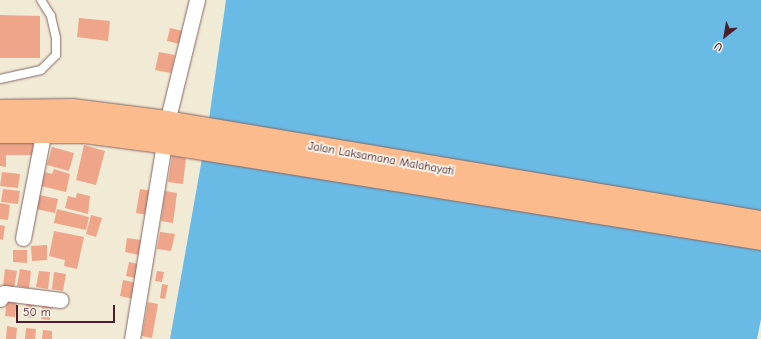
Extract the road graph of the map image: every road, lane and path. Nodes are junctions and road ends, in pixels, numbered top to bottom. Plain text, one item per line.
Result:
1 (41, 0) edge
2 (197, 0) edge
3 (0, 79) edge
4 (0, 112) edge
5 (108, 124) junction
6 (44, 130) junction
7 (0, 132) edge
8 (163, 132) junction
9 (761, 222) edge
10 (23, 238) dead end
11 (761, 239) edge
12 (0, 299) edge
13 (61, 300) dead end
14 (132, 339) edge

1 - 3 lane
2 - 8 street
4 - 5 highway, Jalan Laksamana Malahayati
5 - 6 highway, Jalan Laksamana Malahayati
5 - 8 highway, Jalan Laksamana Malahayati
6 - 7 highway, Jalan Laksamana Malahayati
6 - 10 street
8 - 9 highway, Jalan Laksamana Malahayati
8 - 11 highway, Jalan Laksamana Malahayati
8 - 14 street
12 - 13 street

